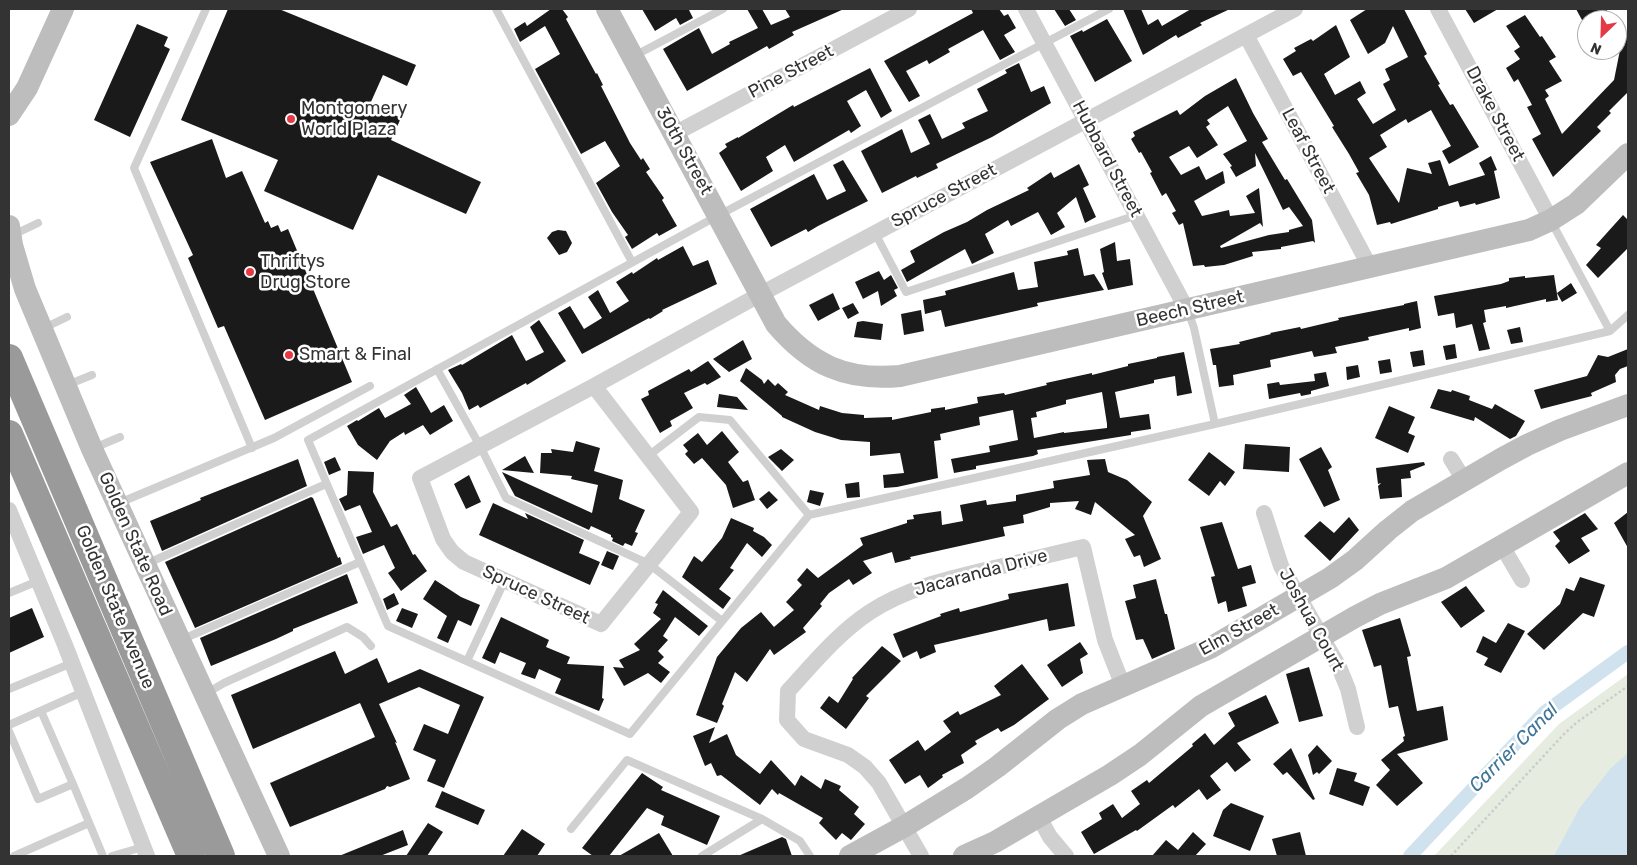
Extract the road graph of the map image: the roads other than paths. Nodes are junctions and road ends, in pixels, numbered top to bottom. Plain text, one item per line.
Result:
1 (63, 9) edge
2 (206, 9) edge
3 (496, 9) edge
4 (607, 9) edge
5 (723, 9) edge
6 (909, 9) edge
7 (1026, 9) edge
8 (1110, 9) edge
9 (1295, 9) edge
10 (1438, 9) edge
11 (1246, 35) junction
12 (1045, 44) junction
13 (632, 57) junction
14 (9, 115) edge
15 (1086, 120) junction
16 (674, 134) junction
17 (1628, 154) edge
18 (719, 215) junction
19 (1137, 215) junction
20 (1551, 220) junction
21 (38, 223) dead end
22 (10, 231) edge
23 (875, 233) junction
24 (632, 262) junction
25 (1370, 267) junction
26 (759, 295) junction
27 (1187, 310) junction
28 (1628, 315) edge
29 (68, 317) dead end
30 (41, 329) junction
31 (1610, 332) junction
32 (9, 358) edge
33 (437, 369) junction
34 (92, 375) dead end
35 (66, 386) junction
36 (370, 386) dead end
37 (594, 386) junction
38 (1628, 406) edge
39 (1215, 424) junction
40 (9, 434) edge
41 (120, 437) dead end
42 (480, 446) junction
43 (252, 448) junction
44 (92, 449) junction
45 (648, 456) junction
46 (1451, 460) dead end
47 (1628, 473) edge
48 (1464, 480) junction
49 (326, 484) junction
50 (117, 504) junction
51 (9, 510) edge
52 (1264, 513) dead end
53 (809, 515) junction
54 (1502, 546) junction
55 (360, 562) junction
56 (144, 564) junction
57 (649, 564) junction
58 (505, 580) junction
59 (1522, 580) dead end
60 (38, 582) junction
61 (9, 593) edge
62 (1299, 597) junction
63 (722, 621) junction
64 (1322, 636) junction
65 (179, 641) junction
66 (372, 646) dead end
67 (467, 661) junction
68 (72, 663) junction
69 (1123, 686) junction
70 (9, 689) edge
71 (83, 692) junction
72 (204, 695) junction
73 (41, 711) junction
74 (9, 725) edge
75 (1357, 727) dead end
76 (9, 731) edge
77 (73, 784) junction
78 (1039, 817) junction
79 (762, 820) junction
80 (89, 823) junction
81 (905, 826) junction
82 (571, 830) dead end
83 (145, 851) edge
84 (14, 856) edge
85 (103, 856) edge
86 (112, 856) edge
87 (191, 856) edge
88 (221, 856) edge
89 (279, 856) edge
90 (702, 856) edge
91 (810, 856) edge
92 (850, 856) edge
93 (921, 856) edge
94 (964, 856) edge
95 (1066, 856) edge

1 - 14 street
2 - 43 lane
3 - 24 lane
4 - 13 street, 30th Street
5 - 13 lane
6 - 16 street, Pine Street
7 - 12 street, Hubbard Street
8 - 12 lane
9 - 11 street, Spruce Street
10 - 20 street, Drake Street
11 - 15 street, Spruce Street
11 - 25 street, Leaf Street
12 - 15 street, Hubbard Street
12 - 18 lane
13 - 16 street, 30th Street
15 - 19 street, Hubbard Street
15 - 23 street, Spruce Street
16 - 18 street, 30th Street
17 - 20 street, Beech Street
18 - 24 lane
18 - 26 street, 30th Street
19 - 23 lane
19 - 27 street, Hubbard Street
20 - 25 street, Beech Street
20 - 31 lane
21 - 22 lane
22 - 30 street, Golden State Road
23 - 26 street, Spruce Street
24 - 33 lane
25 - 27 street, Beech Street
26 - 27 street, Beech Street
26 - 37 street, Spruce Street
27 - 39 lane
28 - 31 lane
29 - 30 lane
30 - 35 street, Golden State Road
31 - 39 lane
32 - 88 highway, Golden State Avenue
33 - 42 lane
33 - 49 lane
34 - 35 lane
35 - 44 street, Golden State Road
36 - 43 lane
37 - 42 street, Spruce Street
37 - 45 street, Spruce Street
38 - 48 street, Elm Street
39 - 53 lane
40 - 87 highway, Golden State Avenue
41 - 44 lane
42 - 57 lane
42 - 58 street, Spruce Street
43 - 50 lane
44 - 50 street, Golden State Road
45 - 53 lane
45 - 57 street, Spruce Street
46 - 48 street
47 - 54 street
48 - 62 street, Elm Street
49 - 55 lane
49 - 56 lane
50 - 56 street, Golden State Road
51 - 60 street
52 - 62 street, Joshua Court
53 - 63 lane
54 - 59 street
54 - 64 street
55 - 65 lane
55 - 67 lane
56 - 65 street, Golden State Road
57 - 58 street, Spruce Street
57 - 63 lane
58 - 67 lane
60 - 61 lane
60 - 68 street
62 - 64 street, Joshua Court
62 - 69 street, Elm Street
63 - 67 lane
64 - 75 street, Joshua Court
64 - 78 street
65 - 72 street, Golden State Road
66 - 72 lane
68 - 70 lane
68 - 71 street
69 - 81 street, Elm Street
69 - 81 street, Jacaranda Drive
71 - 73 lane
71 - 83 street
72 - 89 street, Golden State Road
73 - 74 lane
73 - 77 lane
76 - 77 lane
77 - 80 lane
78 - 94 street
78 - 95 street
79 - 82 lane
79 - 90 lane
79 - 91 lane
80 - 84 lane
80 - 85 lane
81 - 92 street, Elm Street
81 - 93 street, Jacaranda Drive
83 - 86 lane

